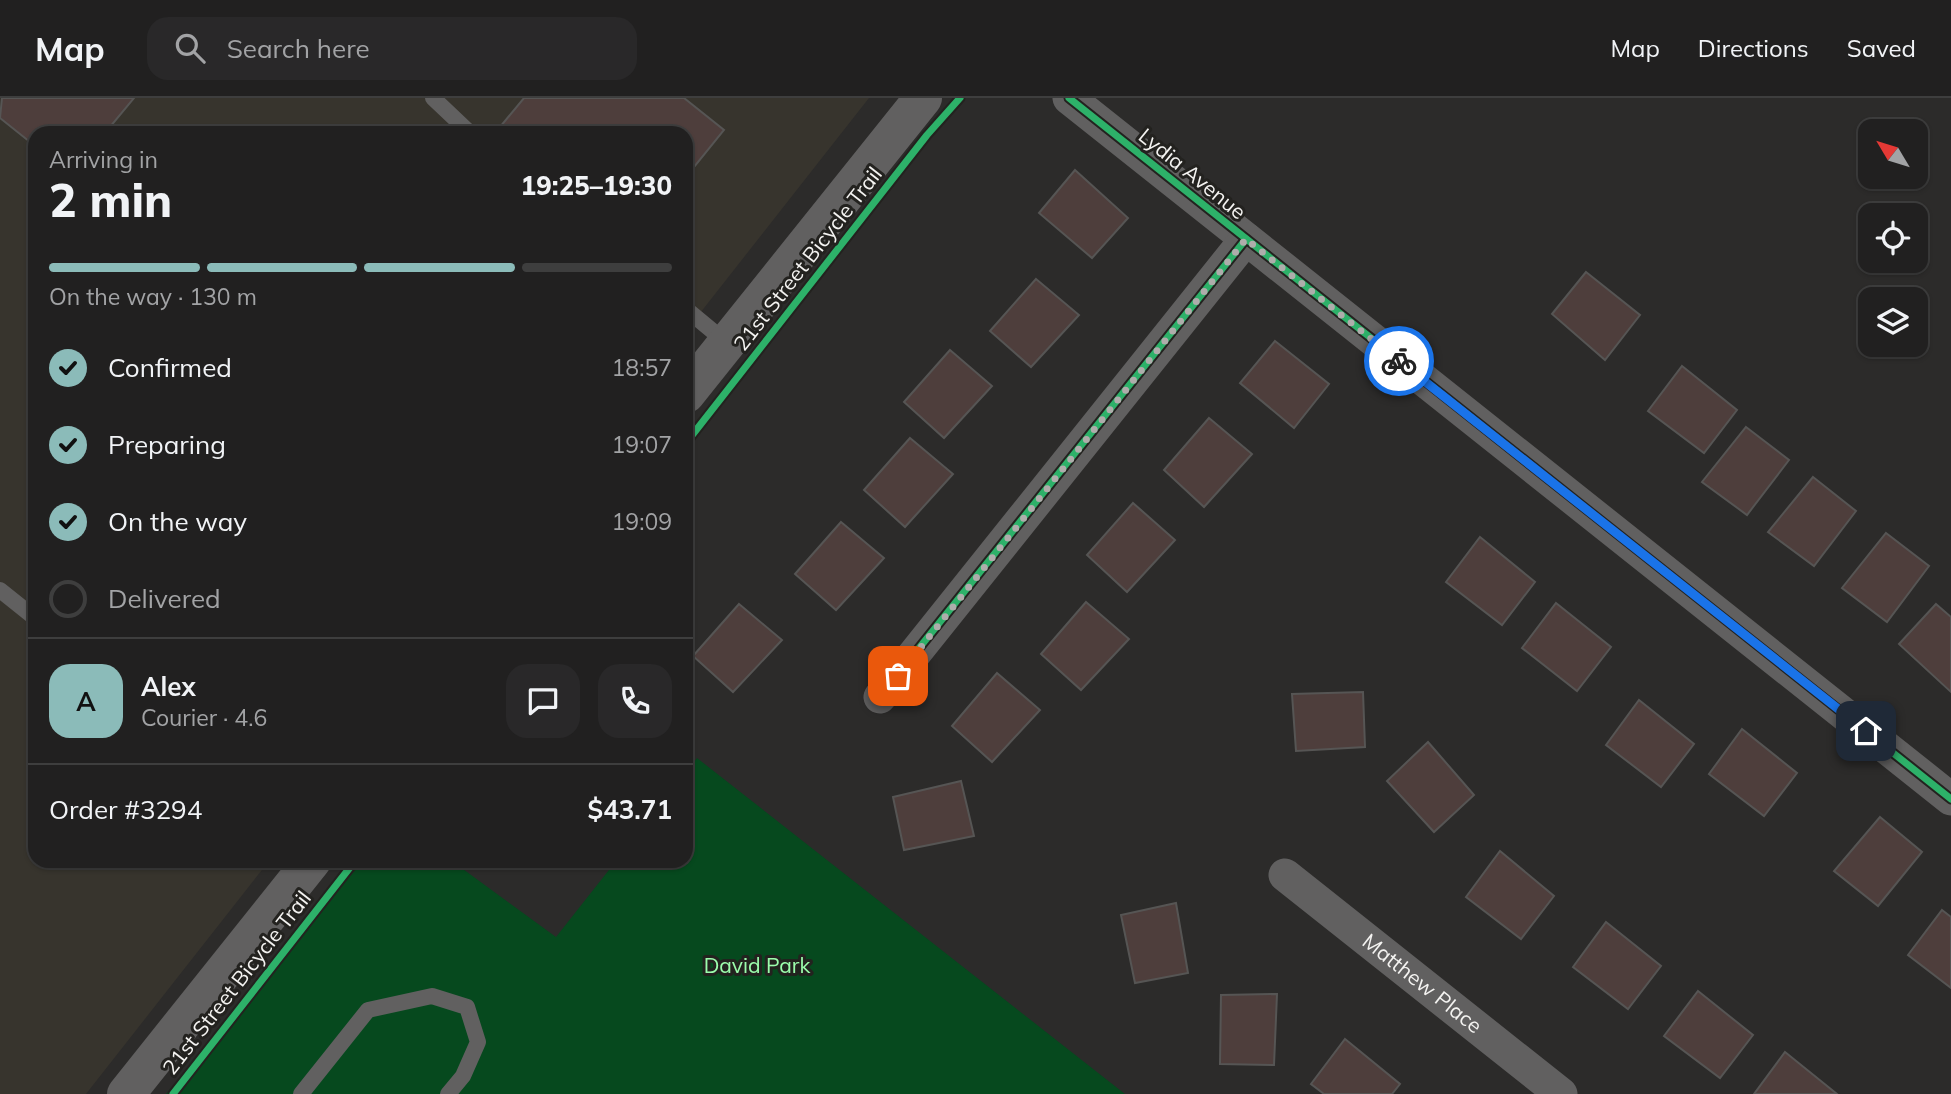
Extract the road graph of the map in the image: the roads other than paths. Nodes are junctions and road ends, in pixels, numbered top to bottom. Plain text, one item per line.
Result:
1 (433, 98) edge
2 (923, 98) edge
3 (1069, 98) edge
4 (463, 126) edge
5 (1246, 239) junction
6 (693, 315) edge
7 (727, 342) junction
8 (693, 385) edge
9 (0, 590) edge
10 (28, 612) edge
11 (880, 697) dead end
12 (1951, 799) edge
13 (306, 868) edge
14 (1285, 875) dead end
15 (126, 1094) edge
16 (301, 1094) edge
17 (448, 1094) edge
18 (1560, 1094) edge

1 - 4 lane
2 - 7 street
3 - 5 street, Lydia Avenue
5 - 11 street
5 - 12 street, Lydia Avenue
6 - 7 lane
7 - 8 street
9 - 10 lane
13 - 15 street
14 - 18 street, Matthew Place
16 - 17 lane

